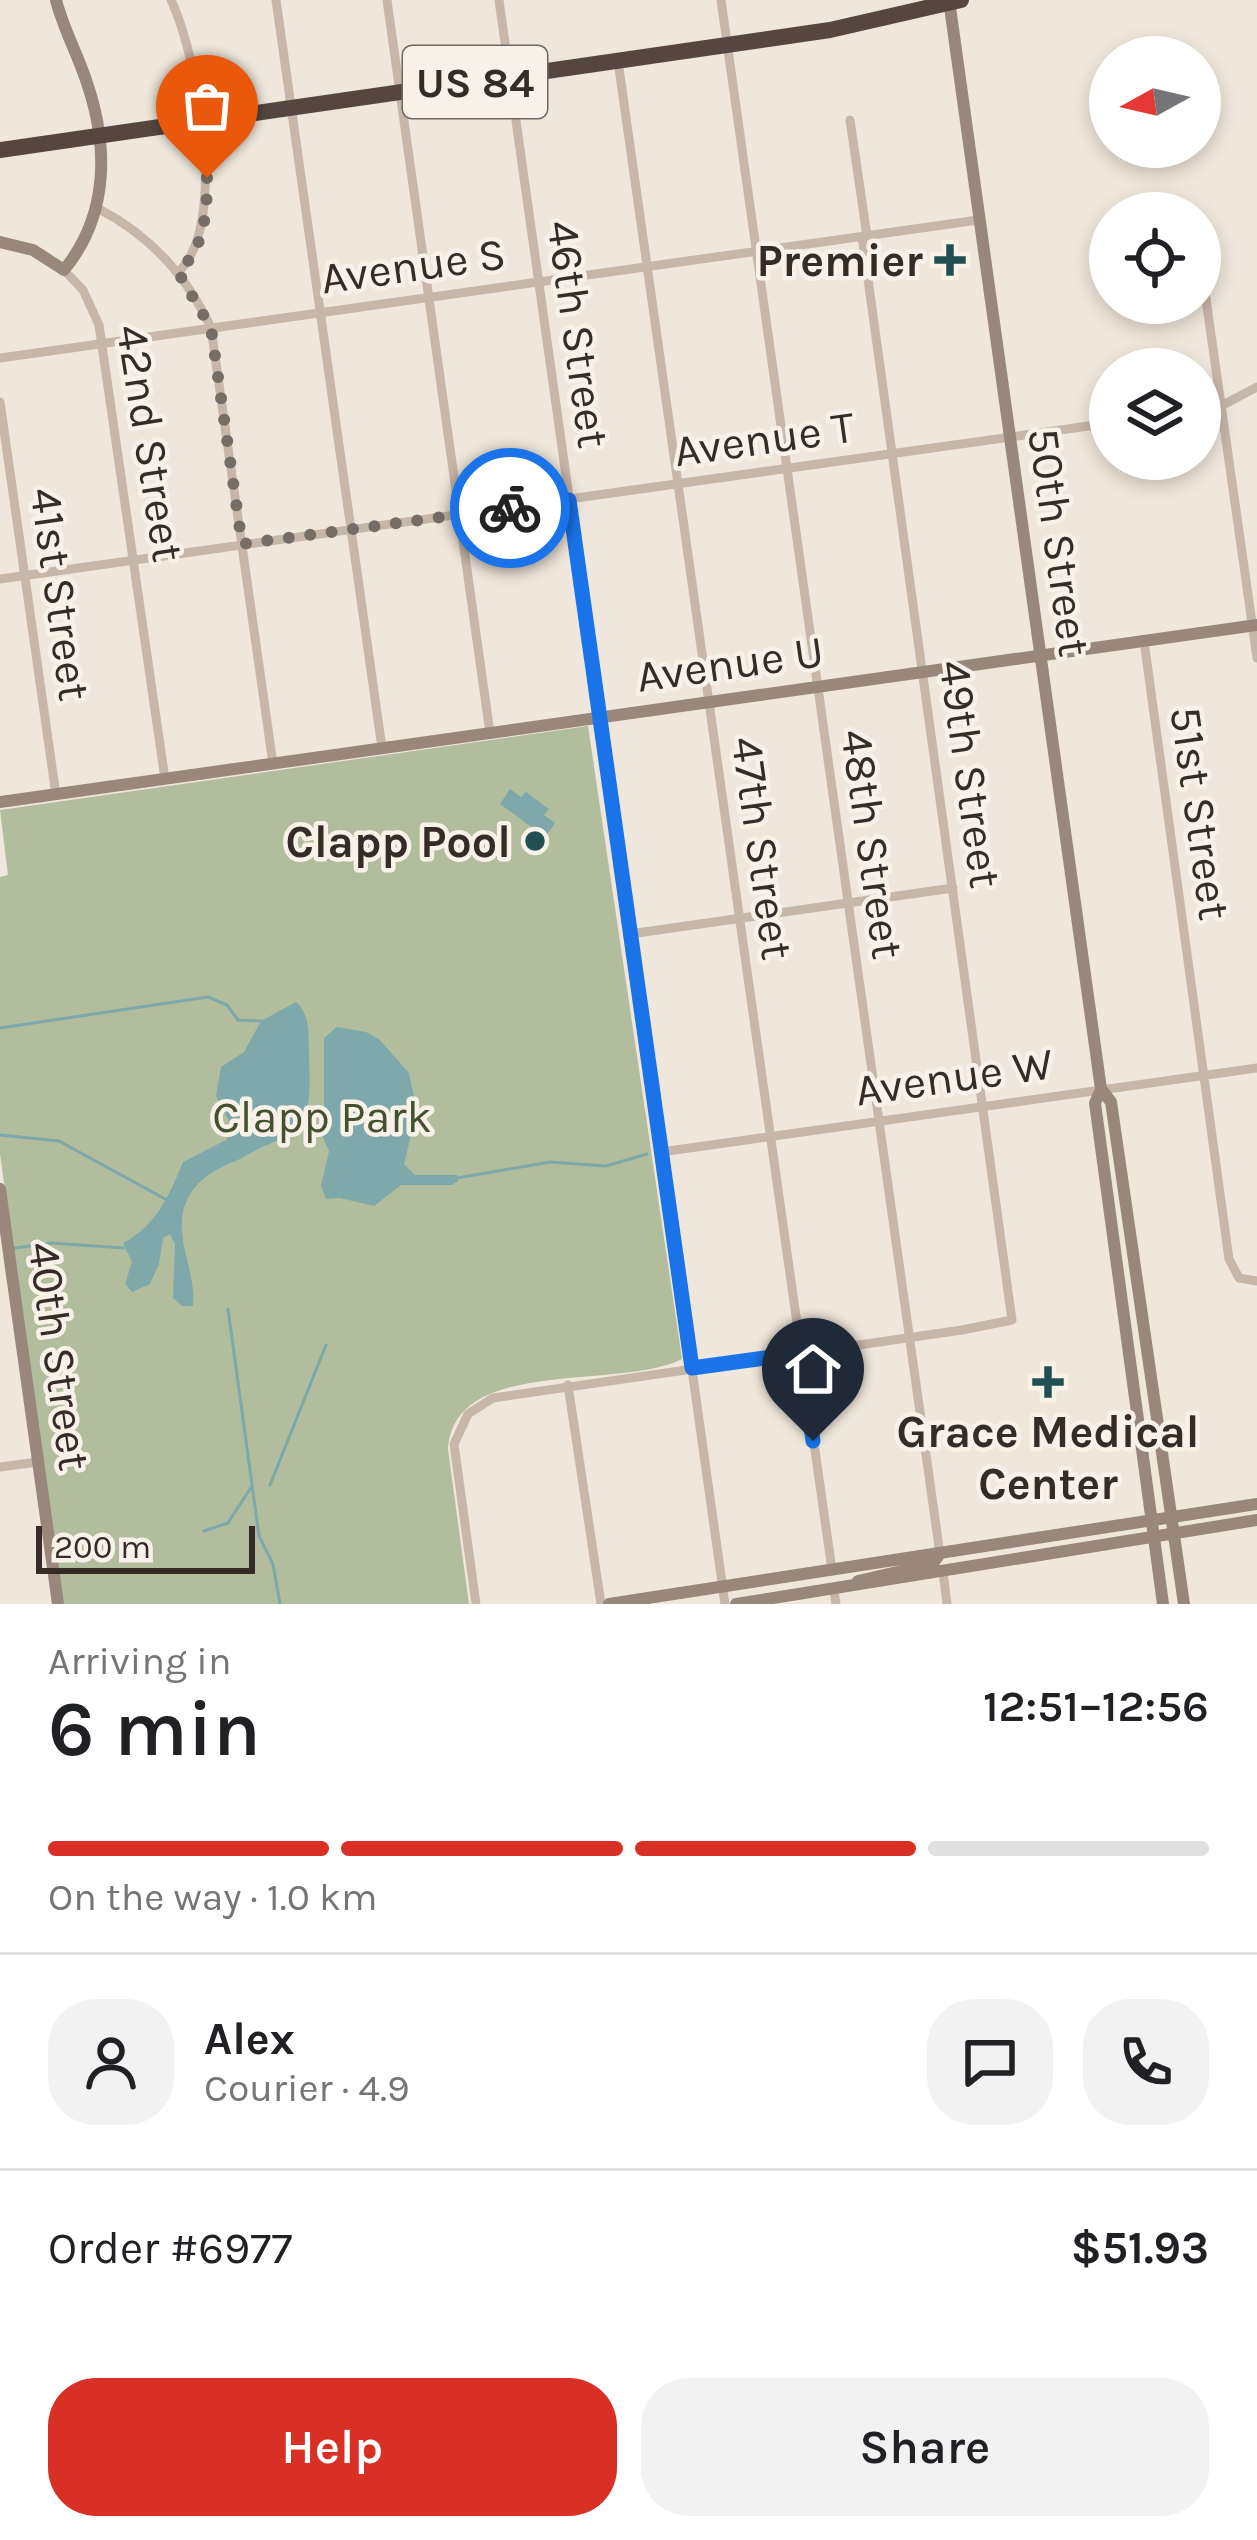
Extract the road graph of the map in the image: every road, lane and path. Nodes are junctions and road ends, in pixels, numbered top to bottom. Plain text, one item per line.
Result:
1 (56, 0) edge
2 (172, 0) edge
3 (276, 0) edge
4 (387, 0) edge
5 (499, 0) edge
6 (721, 0) edge
7 (951, 1) edge
8 (727, 45) junction
9 (618, 61) junction
10 (509, 76) junction
11 (400, 92) junction
12 (291, 108) junction
13 (850, 120) dead end
14 (199, 122) junction
15 (97, 136) junction
16 (0, 150) edge
17 (99, 209) junction
18 (978, 220) junction
19 (864, 236) junction
20 (0, 242) edge
21 (756, 250) junction
22 (647, 266) junction
23 (64, 270) junction
24 (178, 272) junction
25 (538, 280) junction
26 (429, 295) junction
27 (320, 310) junction
28 (211, 328) junction
29 (102, 344) junction
30 (0, 358) edge
31 (1257, 387) edge
32 (0, 402) edge
33 (1221, 406) joint
34 (1089, 426) edge
35 (1009, 436) junction
36 (892, 453) junction
37 (787, 468) junction
38 (678, 484) junction
39 (569, 500) junction
40 (460, 514) junction
41 (351, 530) junction
42 (242, 544) junction
43 (134, 560) junction
44 (25, 575) junction
45 (0, 579) edge
46 (1255, 625) edge
47 (1144, 640) junction
48 (1040, 655) junction
49 (1257, 658) edge
50 (923, 672) junction
51 (818, 687) junction
52 (709, 702) junction
53 (600, 718) junction
54 (490, 733) junction
55 (382, 748) junction
56 (273, 764) junction
57 (165, 779) junction
58 (56, 794) junction
59 (0, 802) edge
60 (953, 888) junction
61 (848, 903) junction
62 (740, 919) junction
63 (631, 934) junction
64 (1257, 1068) edge
65 (1204, 1075) junction
66 (1101, 1088) junction
67 (984, 1105) junction
68 (879, 1120) junction
69 (770, 1136) junction
70 (661, 1152) junction
71 (0, 1189) edge
72 (4, 1245) edge
73 (1257, 1282) edge
74 (910, 1338) junction
75 (801, 1353) junction
76 (692, 1368) junction
77 (568, 1385) junction
78 (38, 1462) junction
79 (0, 1467) edge
80 (1257, 1504) edge
81 (1172, 1516) junction
82 (1151, 1519) junction
83 (1257, 1520) edge
84 (1174, 1532) junction
85 (1153, 1535) junction
86 (1023, 1539) junction
87 (940, 1554) junction
88 (1026, 1556) junction
89 (832, 1572) junction
90 (943, 1572) junction
91 (723, 1588) junction
92 (835, 1597) edge
93 (58, 1604) edge
94 (476, 1604) edge
95 (605, 1604) edge
96 (725, 1604) edge
97 (736, 1604) edge
98 (947, 1604) edge
99 (1163, 1604) edge
100 (1184, 1604) edge

1 - 15 main road
2 - 14 street
3 - 12 street
4 - 11 street
5 - 10 street, 46th Street
6 - 8 street, 48th Street
7 - 8 highway, US 84
7 - 18 main road, 50th Street
8 - 9 highway, US 84
8 - 21 street, 48th Street
9 - 10 highway, US 84
9 - 22 street, 47th Street
10 - 11 highway, US 84
10 - 25 street, 46th Street
11 - 12 highway, US 84
11 - 26 street
12 - 14 highway, US 84
12 - 27 street
13 - 19 street, 49th Street
14 - 15 highway, US 84
14 - 24 street
15 - 16 highway, US 84
15 - 17 main road
17 - 23 main road
17 - 24 street
18 - 19 street, Avenue S
18 - 35 main road, 50th Street
19 - 21 street, Avenue S
19 - 36 street, 49th Street
20 - 23 main road
21 - 22 street, Avenue S
21 - 37 street, 48th Street
22 - 25 street, Avenue S
22 - 38 street, 47th Street
23 - 29 street, 42nd Street
24 - 28 street
25 - 26 street, Avenue S
25 - 39 street, 46th Street
26 - 27 street, Avenue S
26 - 40 street
27 - 28 street, Avenue S
27 - 41 street
28 - 29 street, Avenue S
28 - 42 street
29 - 30 street, Avenue S
29 - 43 street, 42nd Street
31 - 33 street
32 - 44 street, 41st Street
33 - 46 street
34 - 35 street, Avenue T
35 - 36 street, Avenue T
35 - 48 main road, 50th Street
36 - 37 street, Avenue T
36 - 50 street, 49th Street
37 - 38 street, Avenue T
37 - 51 street, 48th Street
38 - 39 street, Avenue T
38 - 52 street, 47th Street
39 - 40 street, Avenue T
39 - 53 street, 46th Street
40 - 41 street, Avenue T
40 - 54 street
41 - 42 street, Avenue T
41 - 55 street
42 - 43 street, Avenue T
42 - 56 street
43 - 44 street, Avenue T
43 - 57 street, 42nd Street
44 - 45 street, Avenue T
44 - 58 street, 41st Street
46 - 47 main road, Avenue U
46 - 49 street
47 - 48 main road, Avenue U
47 - 65 street, 51st Street
48 - 50 main road, Avenue U
48 - 66 main road, 50th Street
50 - 51 main road, Avenue U
50 - 60 street, 49th Street
51 - 52 main road, Avenue U
51 - 61 street, 48th Street
52 - 53 main road, Avenue U
52 - 62 street, 47th Street
53 - 54 main road, Avenue U
53 - 63 street, 46th Street
54 - 55 main road, Avenue U
55 - 56 main road, Avenue U
56 - 57 main road, Avenue U
57 - 58 main road, Avenue U
58 - 59 main road, Avenue U
60 - 61 street
60 - 67 street, 49th Street
61 - 62 street
61 - 68 street, 48th Street
62 - 63 street
62 - 69 street, 47th Street
63 - 70 street, 46th Street
64 - 65 street, Avenue W
65 - 66 street, Avenue W
65 - 73 street, 51st Street
66 - 67 street, Avenue W
66 - 81 main road, 50th Street
66 - 82 main road, 50th Street
67 - 68 street, Avenue W
67 - 74 street, 49th Street
68 - 69 street, Avenue W
68 - 74 street, 48th Street
69 - 70 street, Avenue W
69 - 75 street, 47th Street
70 - 76 street, 46th Street
71 - 72 main road, 40th Street
72 - 78 main road, 40th Street
74 - 75 street
74 - 87 street, 48th Street
75 - 76 street
75 - 89 street, 47th Street
76 - 77 street
76 - 91 street, 46th Street
77 - 94 street
77 - 95 street
78 - 79 street
78 - 93 main road, 40th Street
80 - 81 main road
81 - 82 main road
81 - 84 main road, 50th Street
82 - 85 main road, 50th Street
82 - 86 main road
83 - 84 main road
84 - 85 main road
84 - 100 main road, 50th Street
85 - 88 main road
85 - 99 main road, 50th Street
86 - 87 main road
86 - 88 main road
87 - 89 main road
87 - 92 main road
88 - 90 main road
89 - 91 main road
90 - 92 main road
90 - 98 street
91 - 95 main road
91 - 96 street, 46th Street
92 - 97 main road

